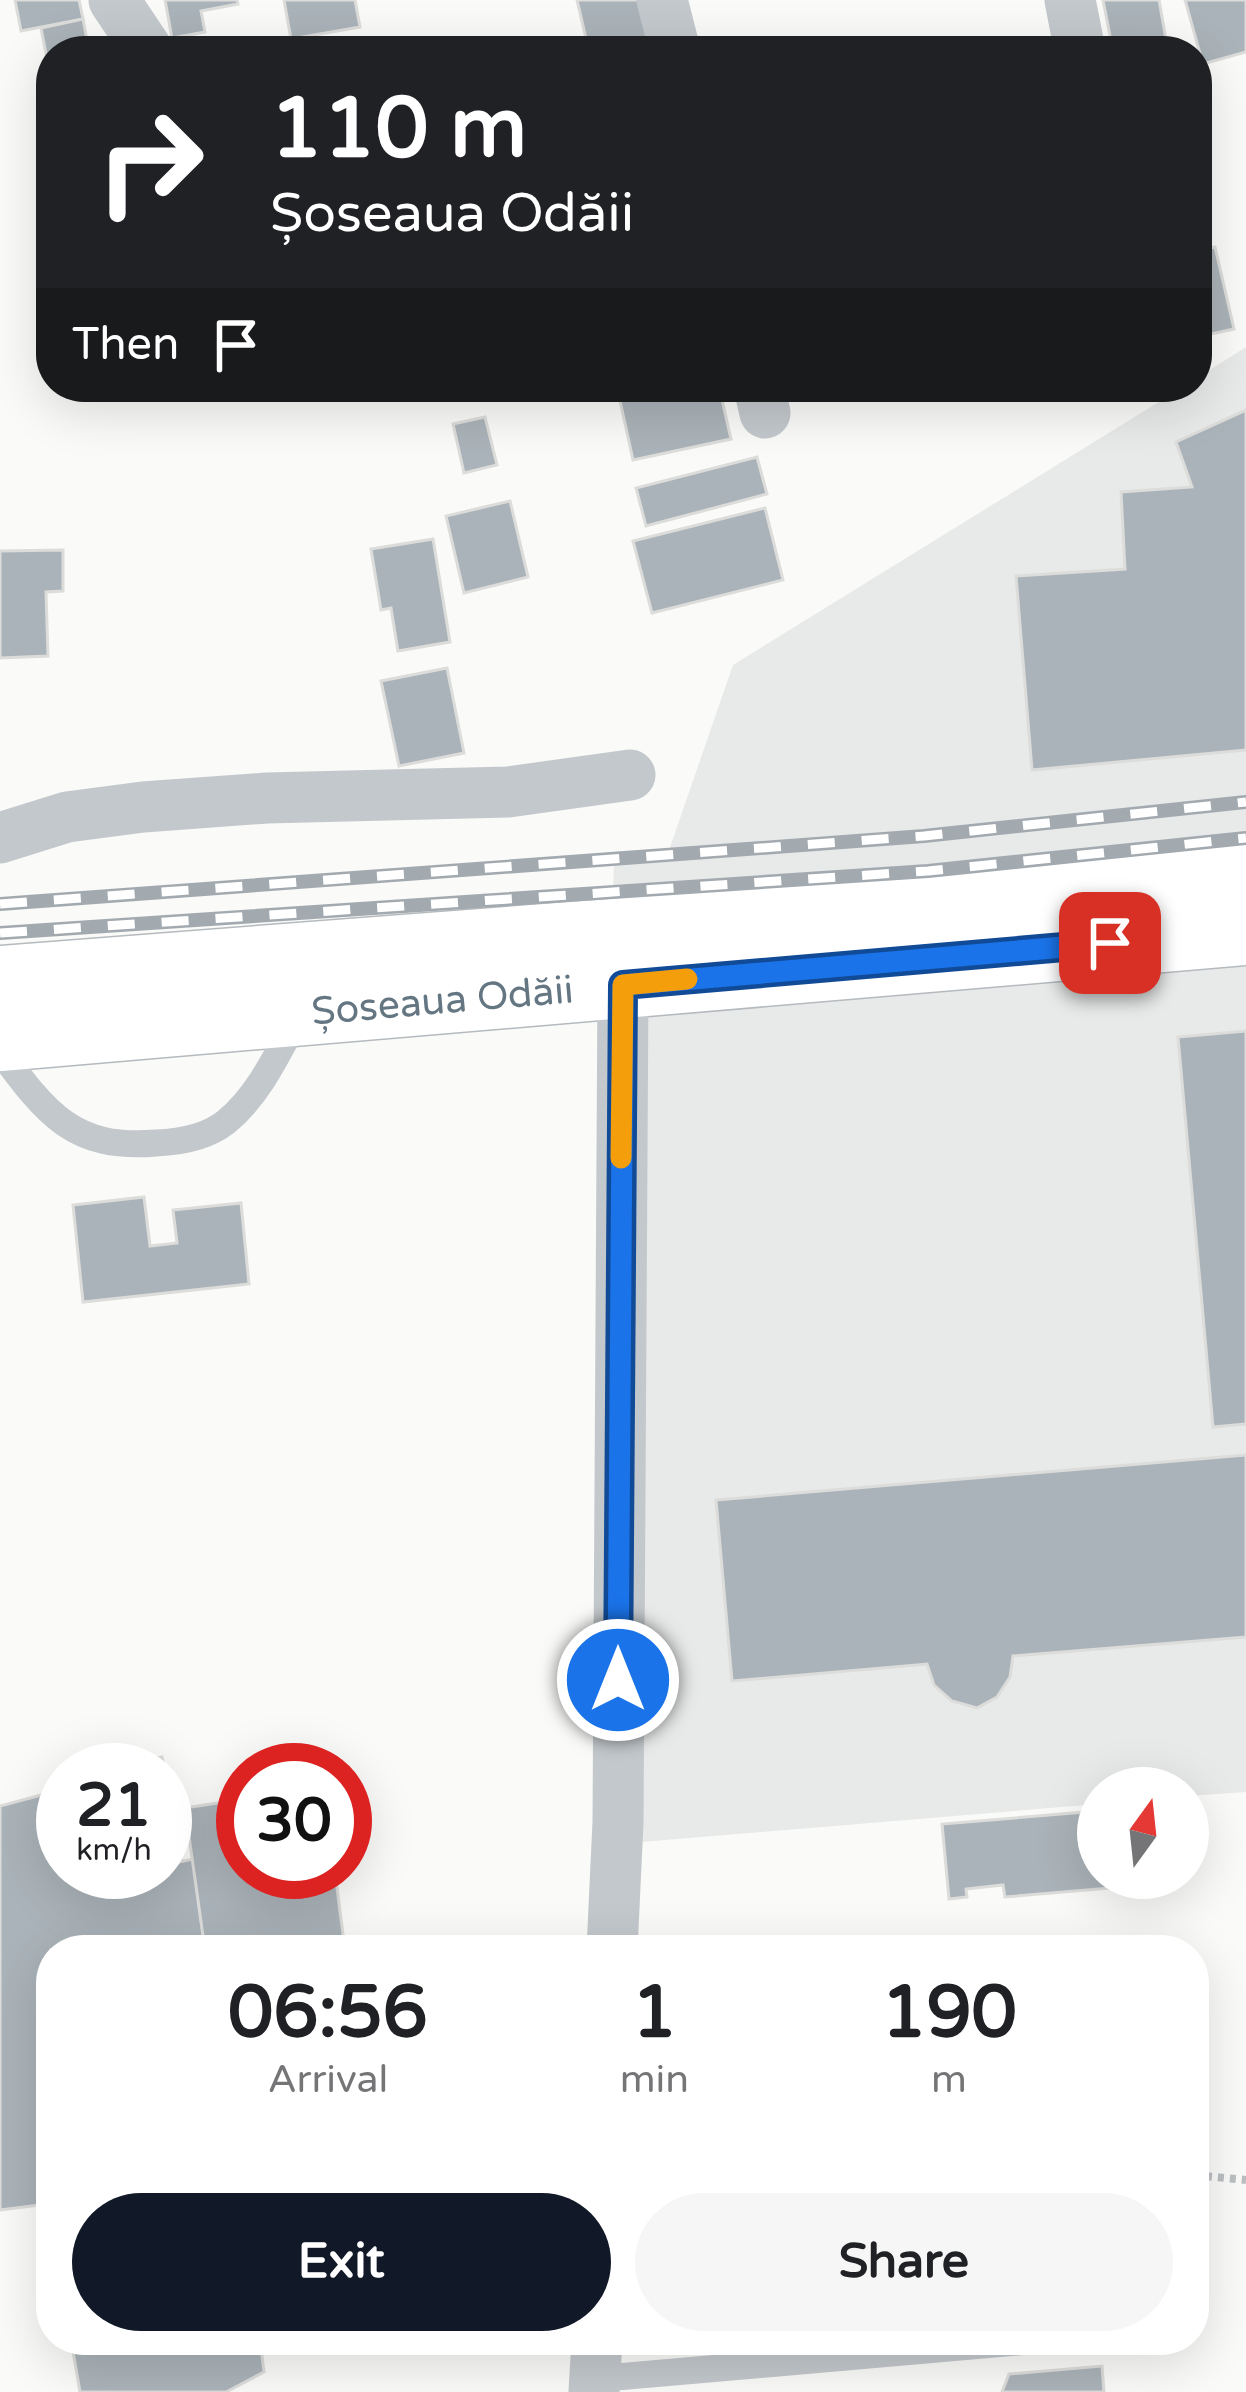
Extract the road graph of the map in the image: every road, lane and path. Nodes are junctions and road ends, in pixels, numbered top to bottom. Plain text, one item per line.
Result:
1 (114, 0) edge
2 (662, 0) edge
3 (1070, 0) edge
4 (138, 36) edge
5 (671, 36) edge
6 (1077, 36) edge
7 (630, 775) dead end
8 (0, 838) edge
9 (1246, 877) edge
10 (1246, 932) edge
11 (0, 979) edge
12 (623, 985) junction
13 (300, 1014) junction
14 (0, 1038) edge
15 (0, 1052) edge
16 (613, 1935) edge
17 (1209, 2177) edge
18 (1246, 2180) edge
19 (818, 2355) edge
20 (595, 2370) edge

1 - 4 street
2 - 5 street
3 - 6 street
7 - 8 street
9 - 11 main road, Șoseaua Odăii
10 - 12 main road, Șoseaua Odăii
12 - 13 main road, Șoseaua Odăii
12 - 16 street
13 - 14 main road, Șoseaua Odăii
13 - 15 lane
17 - 18 path
19 - 20 lane

